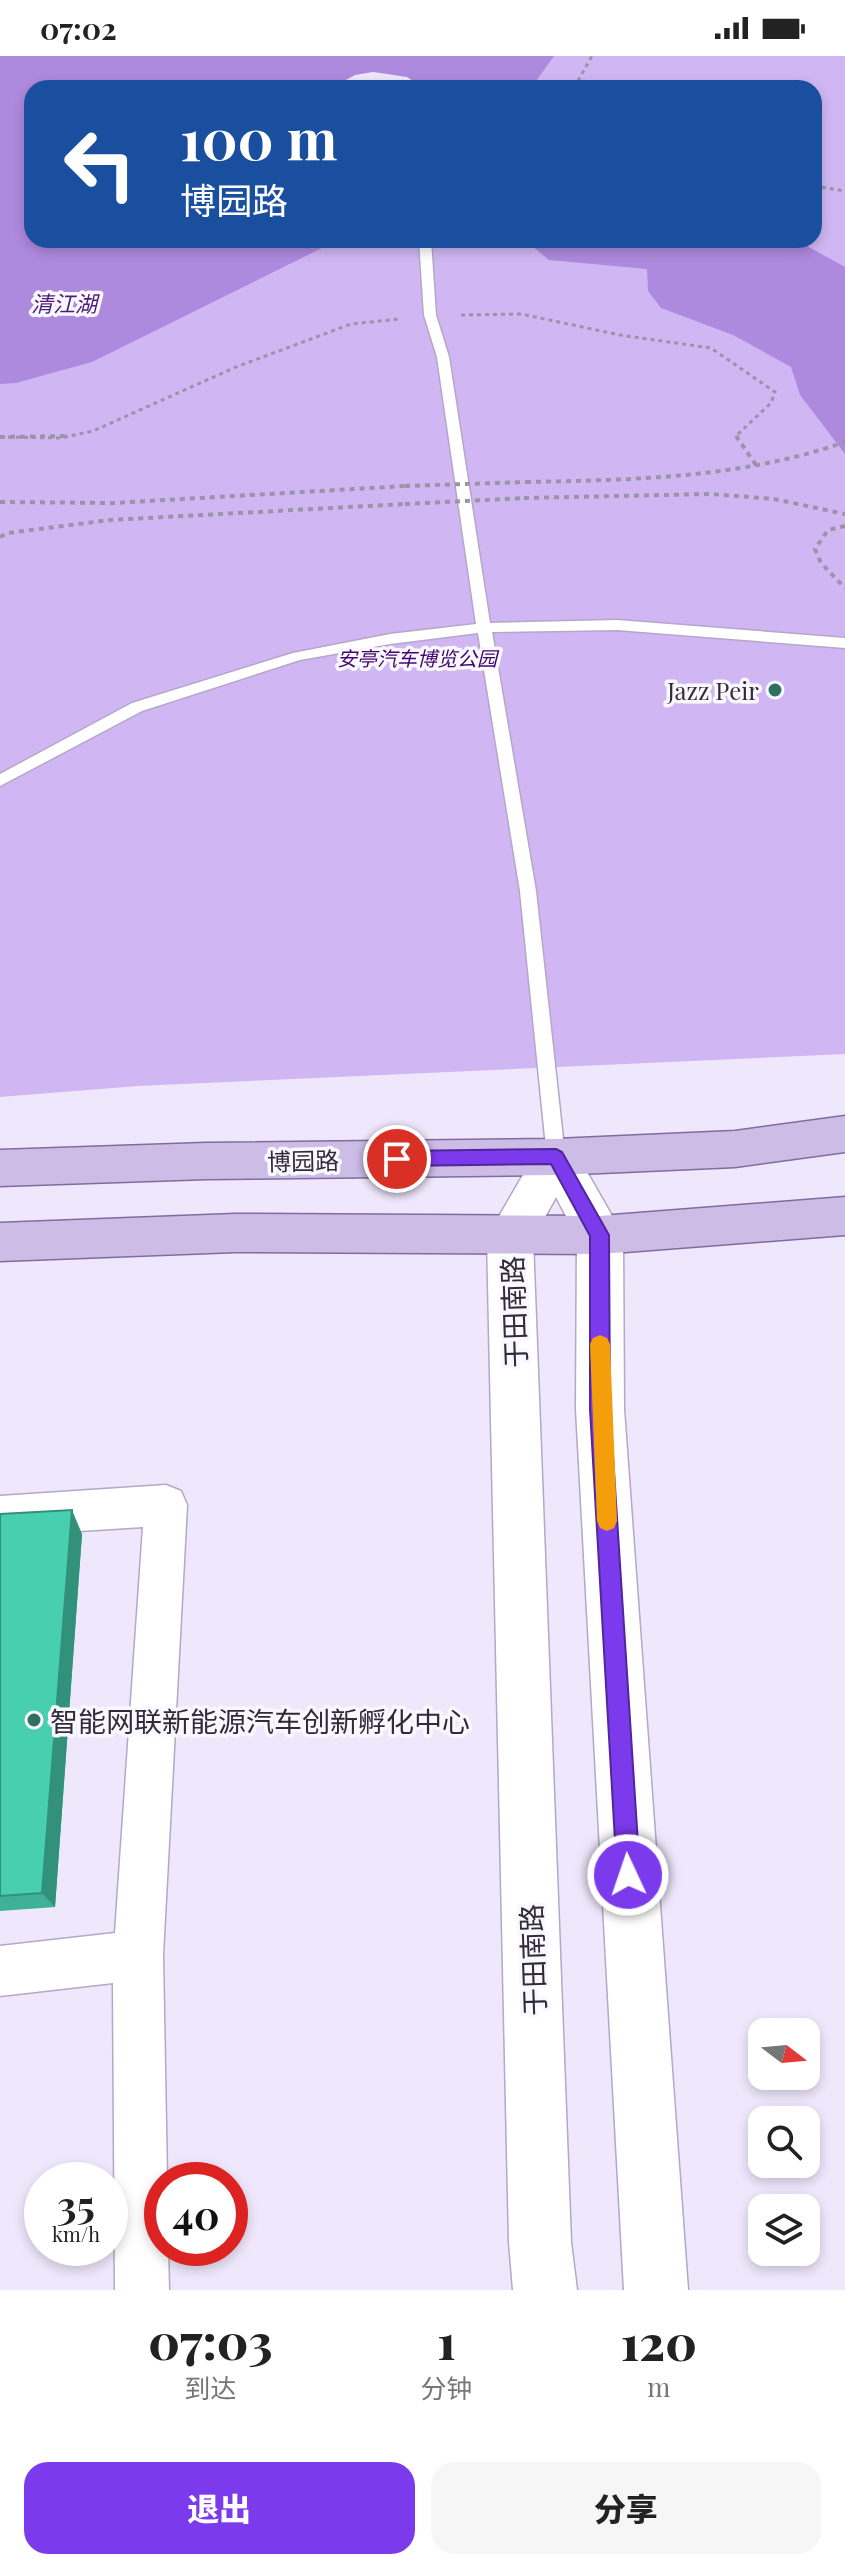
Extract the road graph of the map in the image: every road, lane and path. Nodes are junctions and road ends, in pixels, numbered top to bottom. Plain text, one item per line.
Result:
1 (592, 56) edge
2 (578, 80) edge
3 (822, 187) edge
4 (845, 191) edge
5 (426, 248) edge
6 (430, 315) junction
7 (0, 437) edge
8 (845, 442) edge
9 (756, 465) junction
10 (0, 502) edge
11 (845, 514) edge
12 (845, 526) edge
13 (0, 537) edge
14 (845, 588) edge
15 (484, 628) junction
16 (845, 643) edge
17 (0, 781) edge
18 (845, 1134) edge
19 (556, 1157) junction
20 (0, 1168) edge
21 (845, 1216) edge
22 (600, 1235) junction
23 (510, 1237) junction
24 (0, 1242) edge
25 (0, 1516) edge
26 (138, 1955) junction
27 (0, 1971) edge
28 (142, 2290) edge
29 (545, 2290) edge
30 (656, 2290) edge

1 - 2 path
3 - 4 path
5 - 6 lane
6 - 7 path
6 - 9 path
6 - 15 lane
8 - 9 path
9 - 10 path, bridge
11 - 13 path, bridge
12 - 14 path
15 - 16 lane
15 - 17 lane
15 - 19 lane
18 - 19 main road, 博园路
19 - 20 main road, 博园路
19 - 22 street
19 - 23 street, 于田南路
21 - 22 main road
22 - 23 main road
22 - 30 street
23 - 24 main road
23 - 29 street, 于田南路
25 - 26 street
26 - 27 street
26 - 28 street

